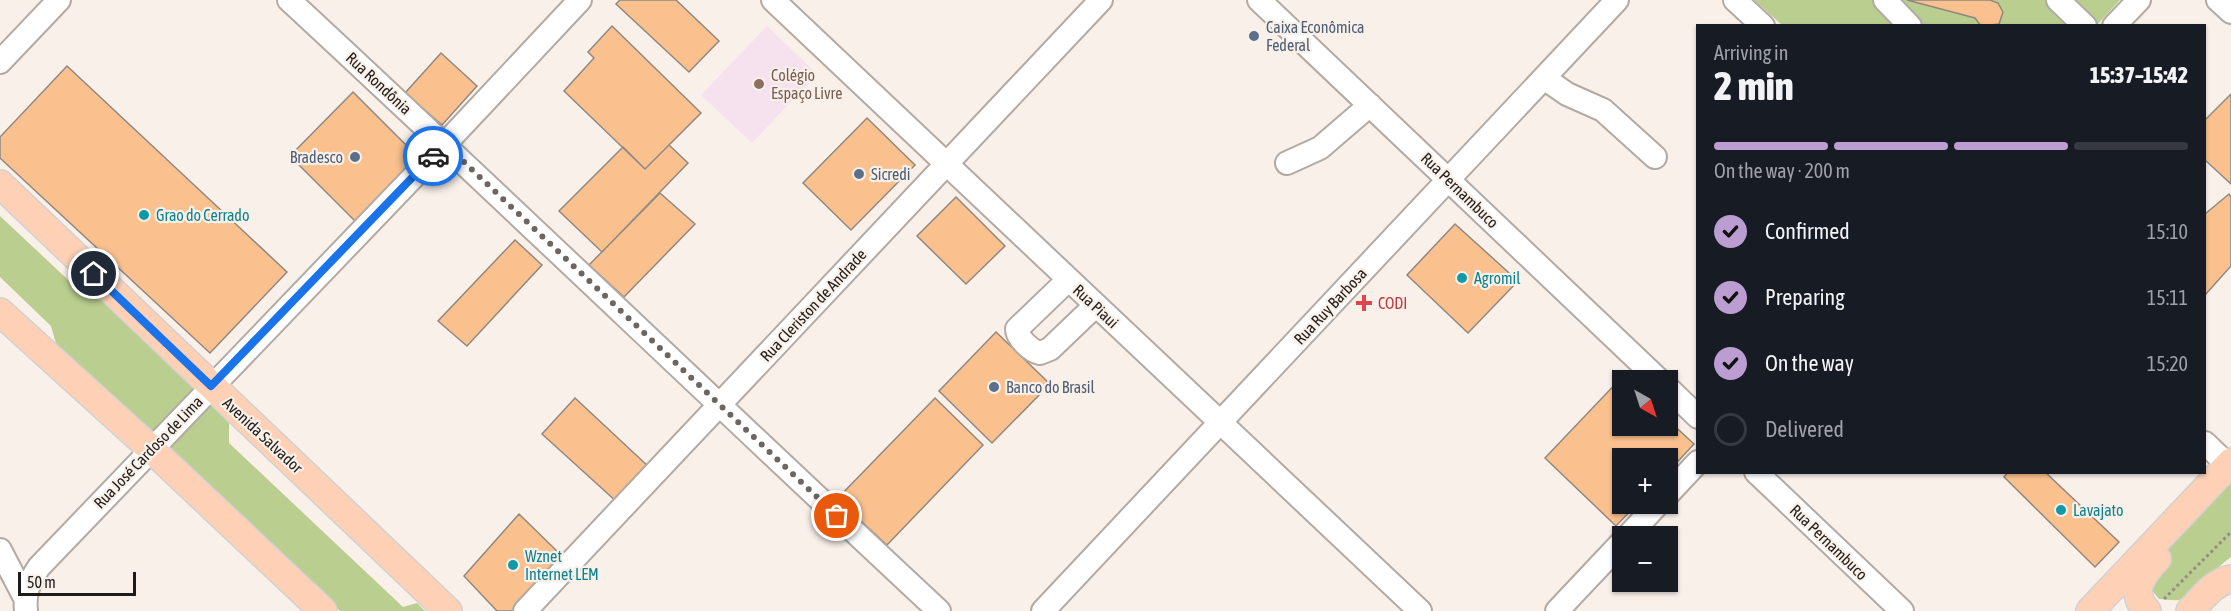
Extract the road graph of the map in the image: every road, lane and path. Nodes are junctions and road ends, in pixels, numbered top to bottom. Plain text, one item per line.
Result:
1 (58, 0) edge
2 (289, 0) edge
3 (580, 0) edge
4 (773, 0) edge
5 (1101, 0) edge
6 (1259, 0) edge
7 (1617, 0) edge
8 (1736, 0) edge
9 (1885, 0) edge
10 (2058, 0) edge
11 (2218, 0) edge
12 (2130, 3) edge
13 (2231, 12) edge
14 (1761, 24) edge
15 (1908, 24) edge
16 (2083, 24) edge
17 (2116, 24) edge
18 (0, 62) edge
19 (1544, 78) junction
20 (1370, 105) junction
21 (445, 144) junction
22 (1655, 157) dead end
23 (945, 163) junction
24 (1287, 163) dead end
25 (1450, 179) junction
26 (0, 184) edge
27 (0, 206) edge
28 (77, 259) junction
29 (1068, 280) junction
30 (1096, 305) junction
31 (2, 311) edge
32 (1649, 370) edge
33 (211, 386) junction
34 (1678, 398) edge
35 (719, 406) junction
36 (1696, 415) edge
37 (1220, 423) junction
38 (2206, 444) edge
39 (151, 449) junction
40 (1696, 464) edge
41 (2230, 465) edge
42 (1758, 474) edge
43 (1678, 483) edge
44 (1649, 514) edge
45 (2173, 524) junction
46 (1637, 526) edge
47 (2231, 532) edge
48 (0, 550) edge
49 (1612, 553) edge
50 (2231, 579) edge
51 (2231, 586) edge
52 (25, 605) edge
53 (2154, 607) edge
54 (323, 611) edge
55 (448, 611) edge
56 (525, 611) edge
57 (939, 611) edge
58 (1042, 611) edge
59 (1420, 611) edge
60 (1557, 611) edge
61 (1902, 611) edge
62 (2090, 611) edge
63 (2190, 611) edge
64 (2208, 611) edge

1 - 18 street
2 - 21 street, Rua Rondônia
3 - 21 street, Rua José Cardoso de Lima
4 - 23 street, Rua Piaui
5 - 23 street, Rua Cleriston de Andrade
6 - 20 street, Rua Pernambuco
7 - 19 street, Rua Ruy Barbosa
8 - 14 street
9 - 15 street
10 - 16 street
11 - 13 street
12 - 17 street
19 - 22 street
19 - 25 street, Rua Ruy Barbosa
20 - 24 street
20 - 25 street, Rua Pernambuco
21 - 33 street, Rua José Cardoso de Lima
21 - 35 street, Rua Rondônia
23 - 29 street, Rua Piaui
23 - 35 street, Rua Cleriston de Andrade
25 - 32 street, Rua Pernambuco
25 - 37 street, Rua Ruy Barbosa
26 - 28 main road, Avenida Salvador
27 - 28 main road
28 - 33 main road, Avenida Salvador
29 - 30 street, Rua Piaui
29 - 30 street
30 - 37 street, Rua Piaui
31 - 39 main road
33 - 39 street, Rua José Cardoso de Lima
33 - 55 main road, Avenida Salvador
34 - 36 street
35 - 56 street, Rua Cleriston de Andrade
35 - 57 street, Rua Rondônia
37 - 58 street, Rua Ruy Barbosa
37 - 59 street, Rua Piaui
38 - 41 street
39 - 52 street, Rua José Cardoso de Lima
39 - 54 main road
40 - 43 street
41 - 45 main road
42 - 61 street, Rua Pernambuco
44 - 46 street
45 - 53 main road
45 - 62 main road
47 - 53 path
48 - 52 street
49 - 60 street
50 - 63 main road
51 - 64 main road

